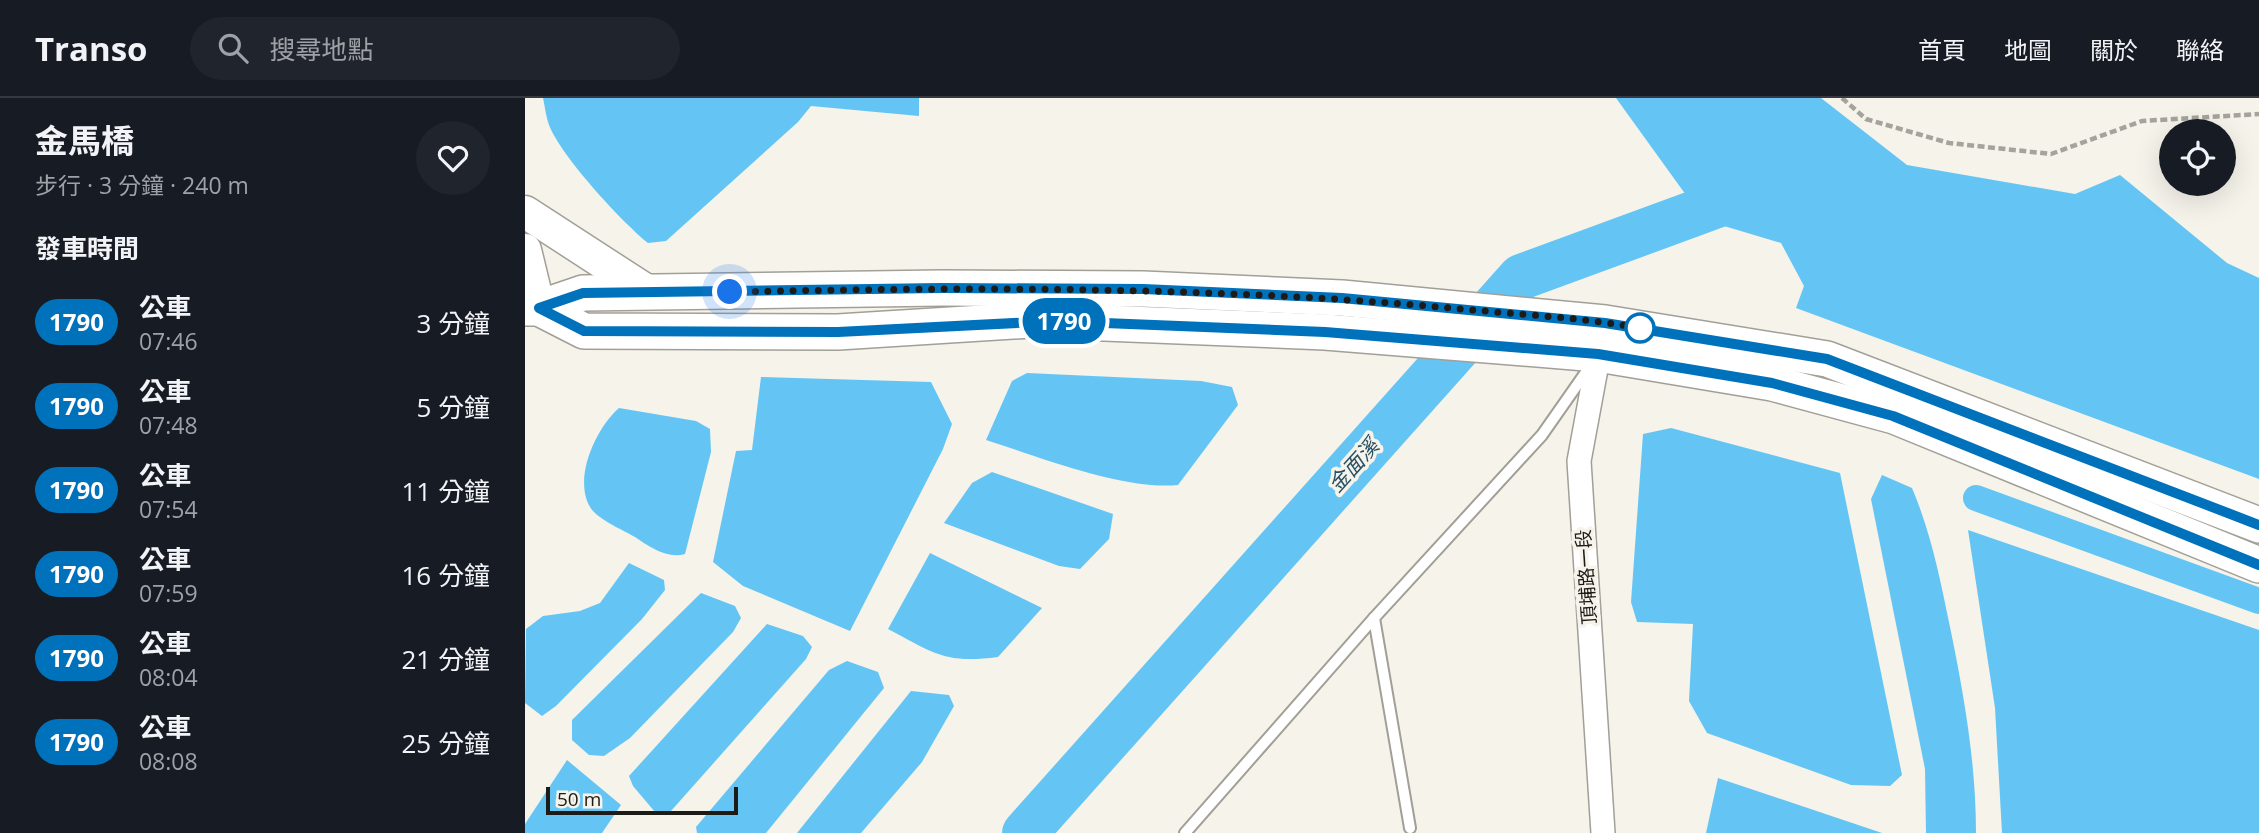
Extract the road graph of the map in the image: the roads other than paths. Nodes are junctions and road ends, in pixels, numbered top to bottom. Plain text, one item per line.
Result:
1 (525, 212) edge
2 (525, 250) edge
3 (650, 293) junction
4 (532, 308) edge
5 (1602, 338) junction
6 (2259, 525) edge
7 (2259, 565) edge
8 (1374, 618) junction
9 (1410, 828) dead end
10 (1185, 833) edge
11 (1603, 833) edge

1 - 3 street
2 - 4 street
3 - 4 main road
3 - 5 main road
4 - 5 main road
5 - 6 main road
5 - 7 main road
5 - 8 lane
5 - 11 street, 頂埔路一段
8 - 9 lane
8 - 10 lane

